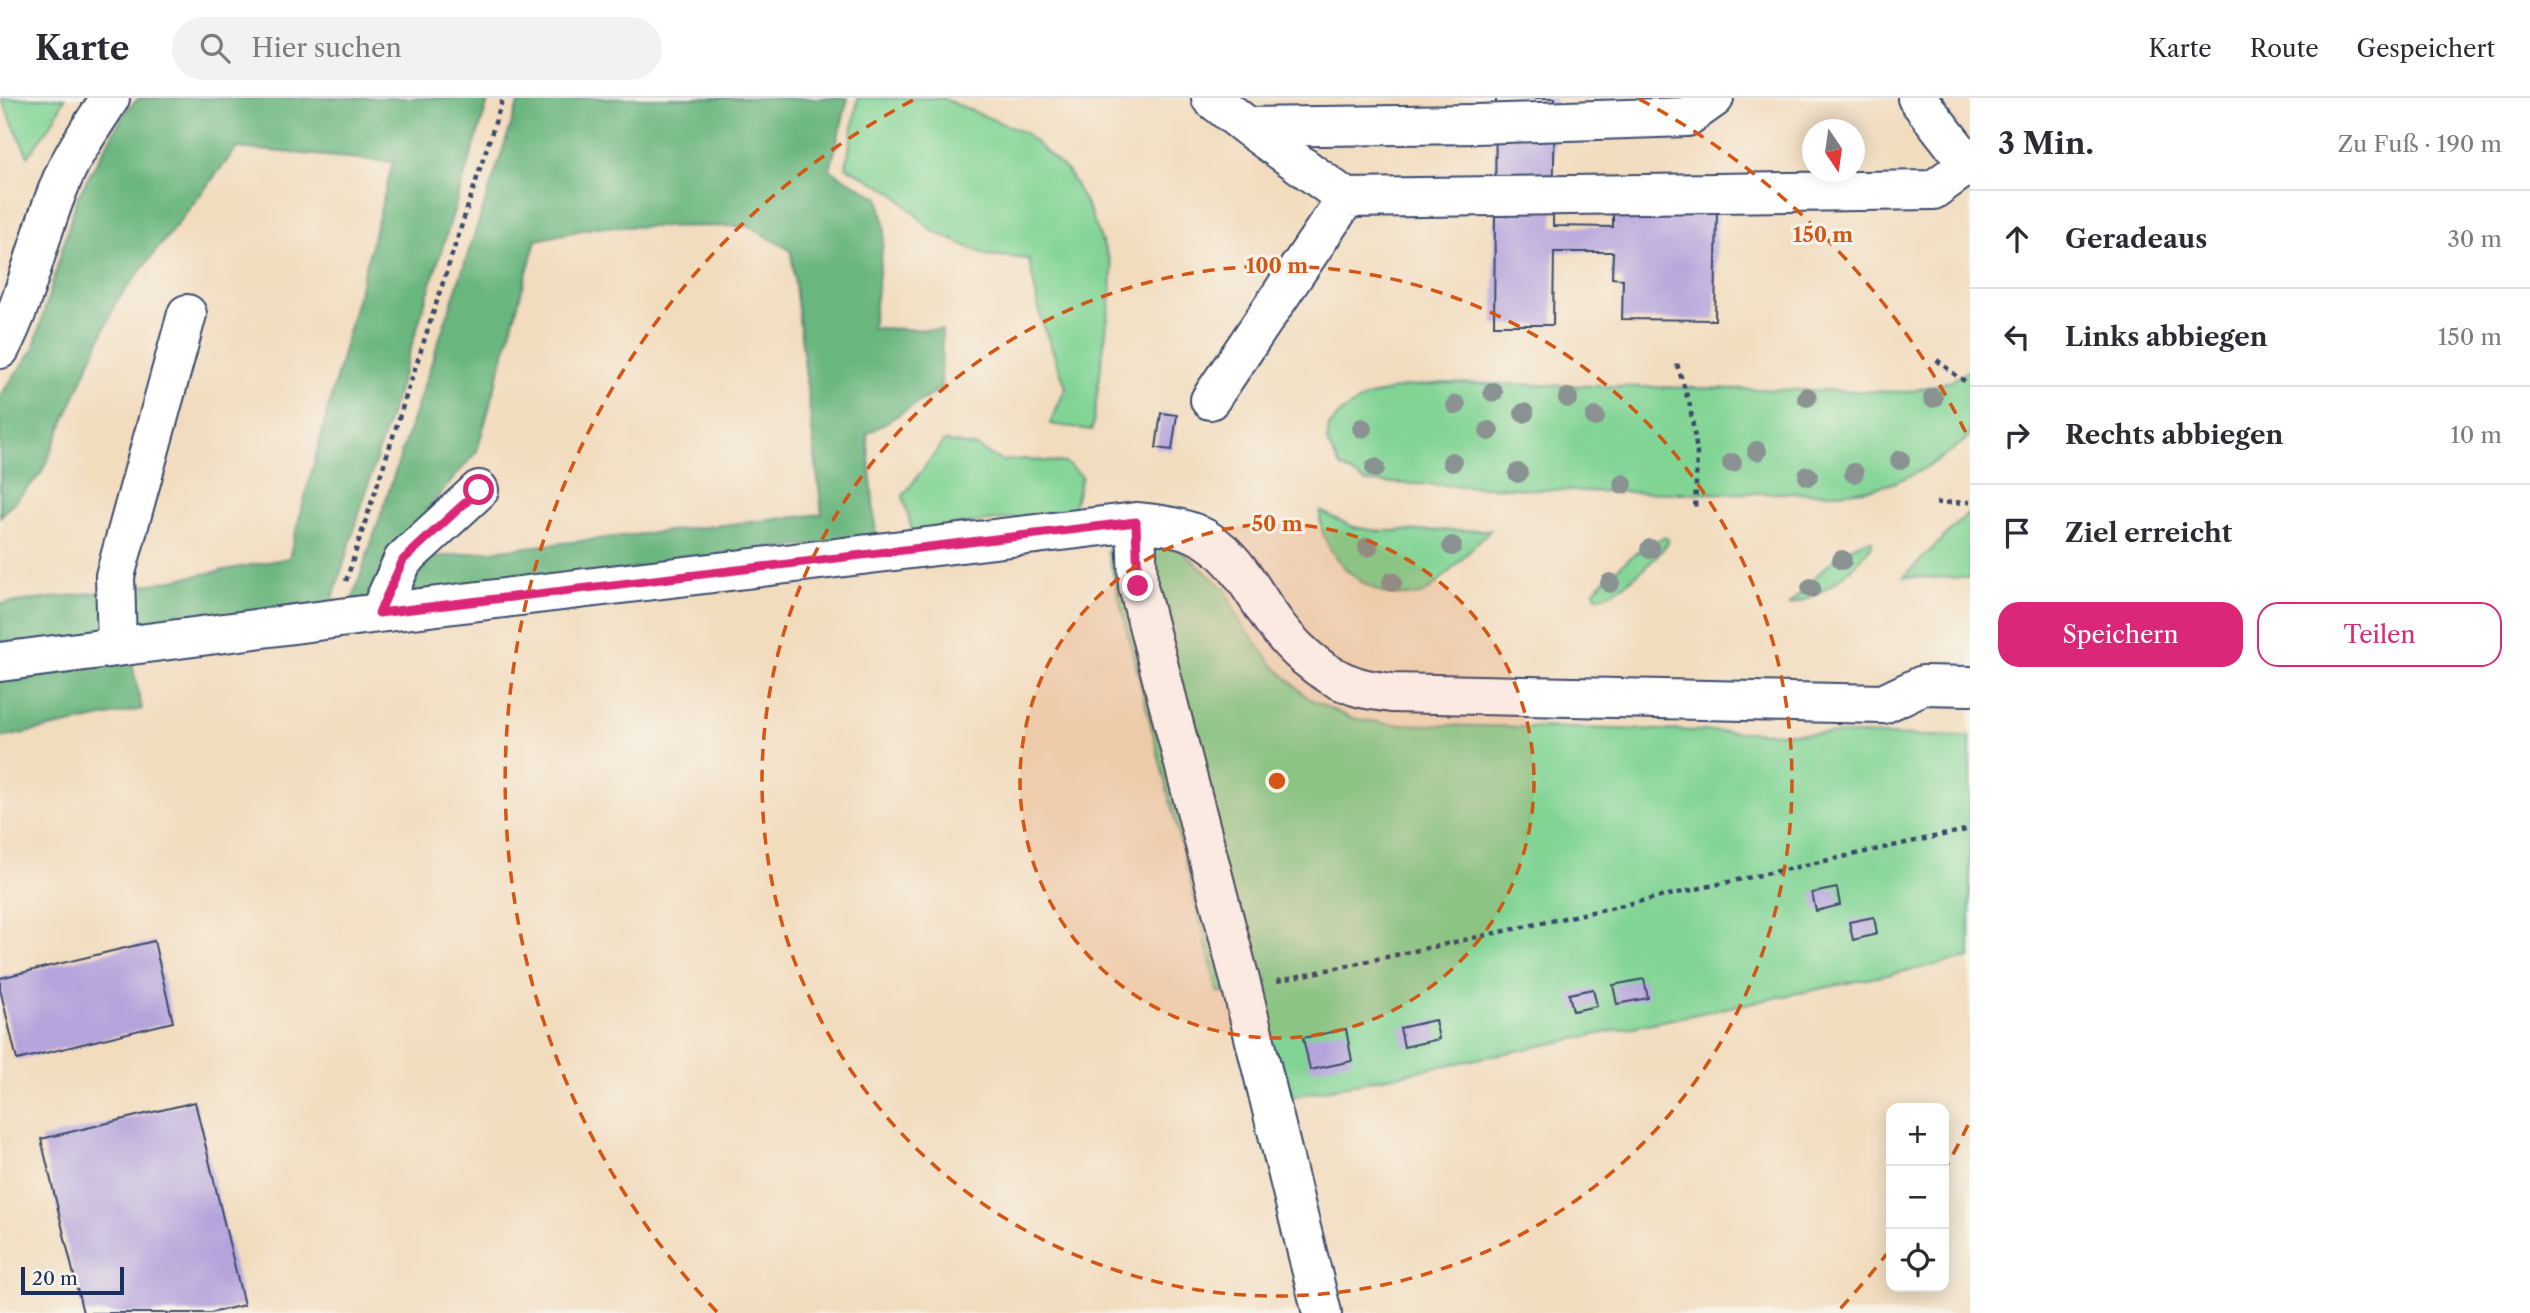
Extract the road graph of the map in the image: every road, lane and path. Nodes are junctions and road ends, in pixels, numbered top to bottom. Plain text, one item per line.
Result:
1 (110, 98) edge
2 (503, 98) edge
3 (1212, 98) edge
4 (1714, 98) edge
5 (1917, 98) edge
6 (1248, 127) junction
7 (1969, 165) edge
8 (1346, 198) junction
9 (187, 314) dead end
10 (0, 349) edge
11 (1937, 360) dead end
12 (1677, 364) dead end
13 (1970, 384) edge
14 (1210, 400) dead end
15 (479, 490) dead end
16 (1970, 502) edge
17 (1936, 503) dead end
18 (1695, 511) dead end
19 (1136, 522) junction
20 (379, 613) junction
21 (334, 619) junction
22 (117, 646) junction
23 (0, 662) edge
24 (1970, 686) edge
25 (1970, 829) edge
26 (1242, 988) junction
27 (1322, 1313) edge

1 - 10 main road
2 - 21 path
3 - 6 main road
4 - 6 main road
5 - 7 main road
6 - 8 main road
7 - 8 main road
8 - 14 main road
9 - 22 main road
11 - 13 path
12 - 18 path
15 - 20 main road
16 - 17 path
19 - 20 main road
19 - 24 main road
19 - 26 main road
20 - 21 main road
21 - 22 main road
22 - 23 main road
25 - 26 path
26 - 27 main road

